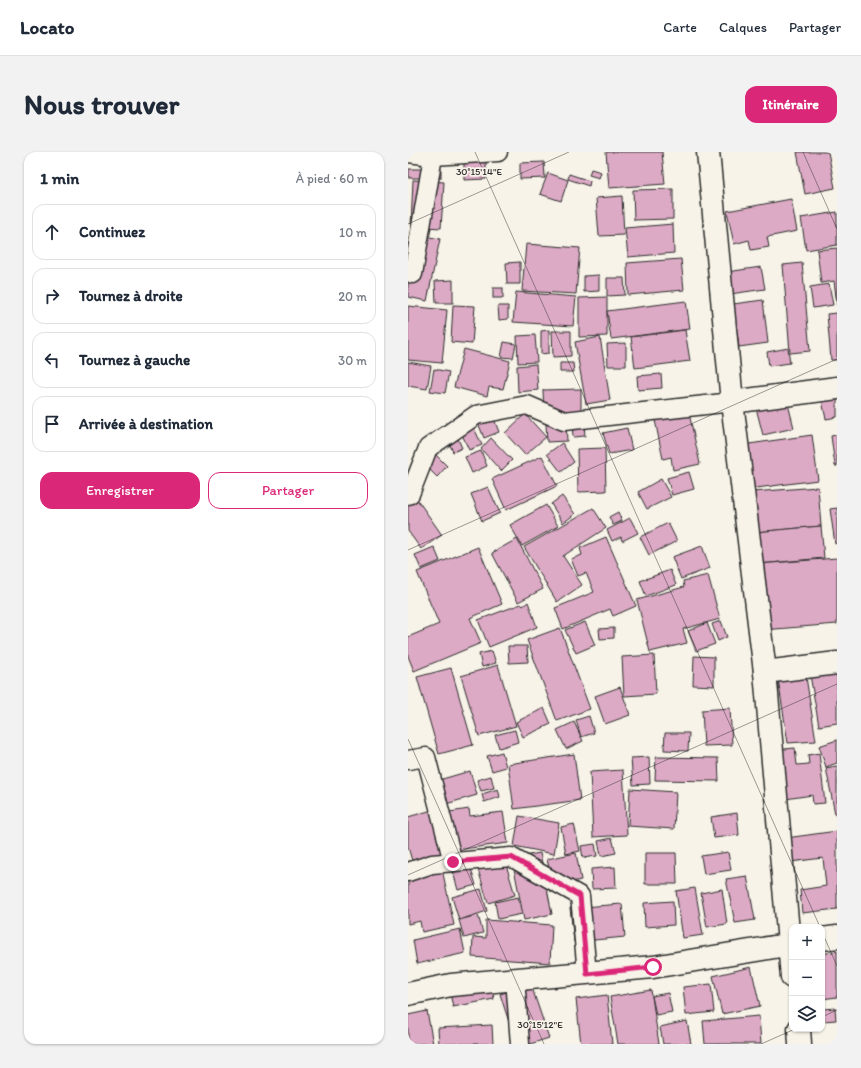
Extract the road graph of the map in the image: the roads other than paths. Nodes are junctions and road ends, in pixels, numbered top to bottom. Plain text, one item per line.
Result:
1 (498, 152) edge
2 (708, 152) edge
3 (408, 153) edge
4 (433, 156) junction
5 (413, 274) dead end
6 (837, 388) edge
7 (732, 402) junction
8 (408, 496) edge
9 (837, 663) edge
10 (765, 672) junction
11 (408, 760) edge
12 (453, 862) junction
13 (408, 872) edge
14 (789, 933) edge
15 (837, 937) edge
16 (825, 939) edge
17 (789, 944) edge
18 (587, 974) junction
19 (515, 978) junction
20 (408, 994) edge
21 (799, 1032) edge
22 (520, 1044) edge
23 (800, 1044) edge

1 - 4 lane
2 - 7 street
3 - 4 lane
4 - 5 lane
6 - 7 street
7 - 8 lane
7 - 10 street
9 - 10 street
10 - 14 street
11 - 12 lane
12 - 13 lane
12 - 18 lane
15 - 16 street
17 - 18 street
18 - 19 street
19 - 20 street
19 - 22 lane
21 - 23 street

